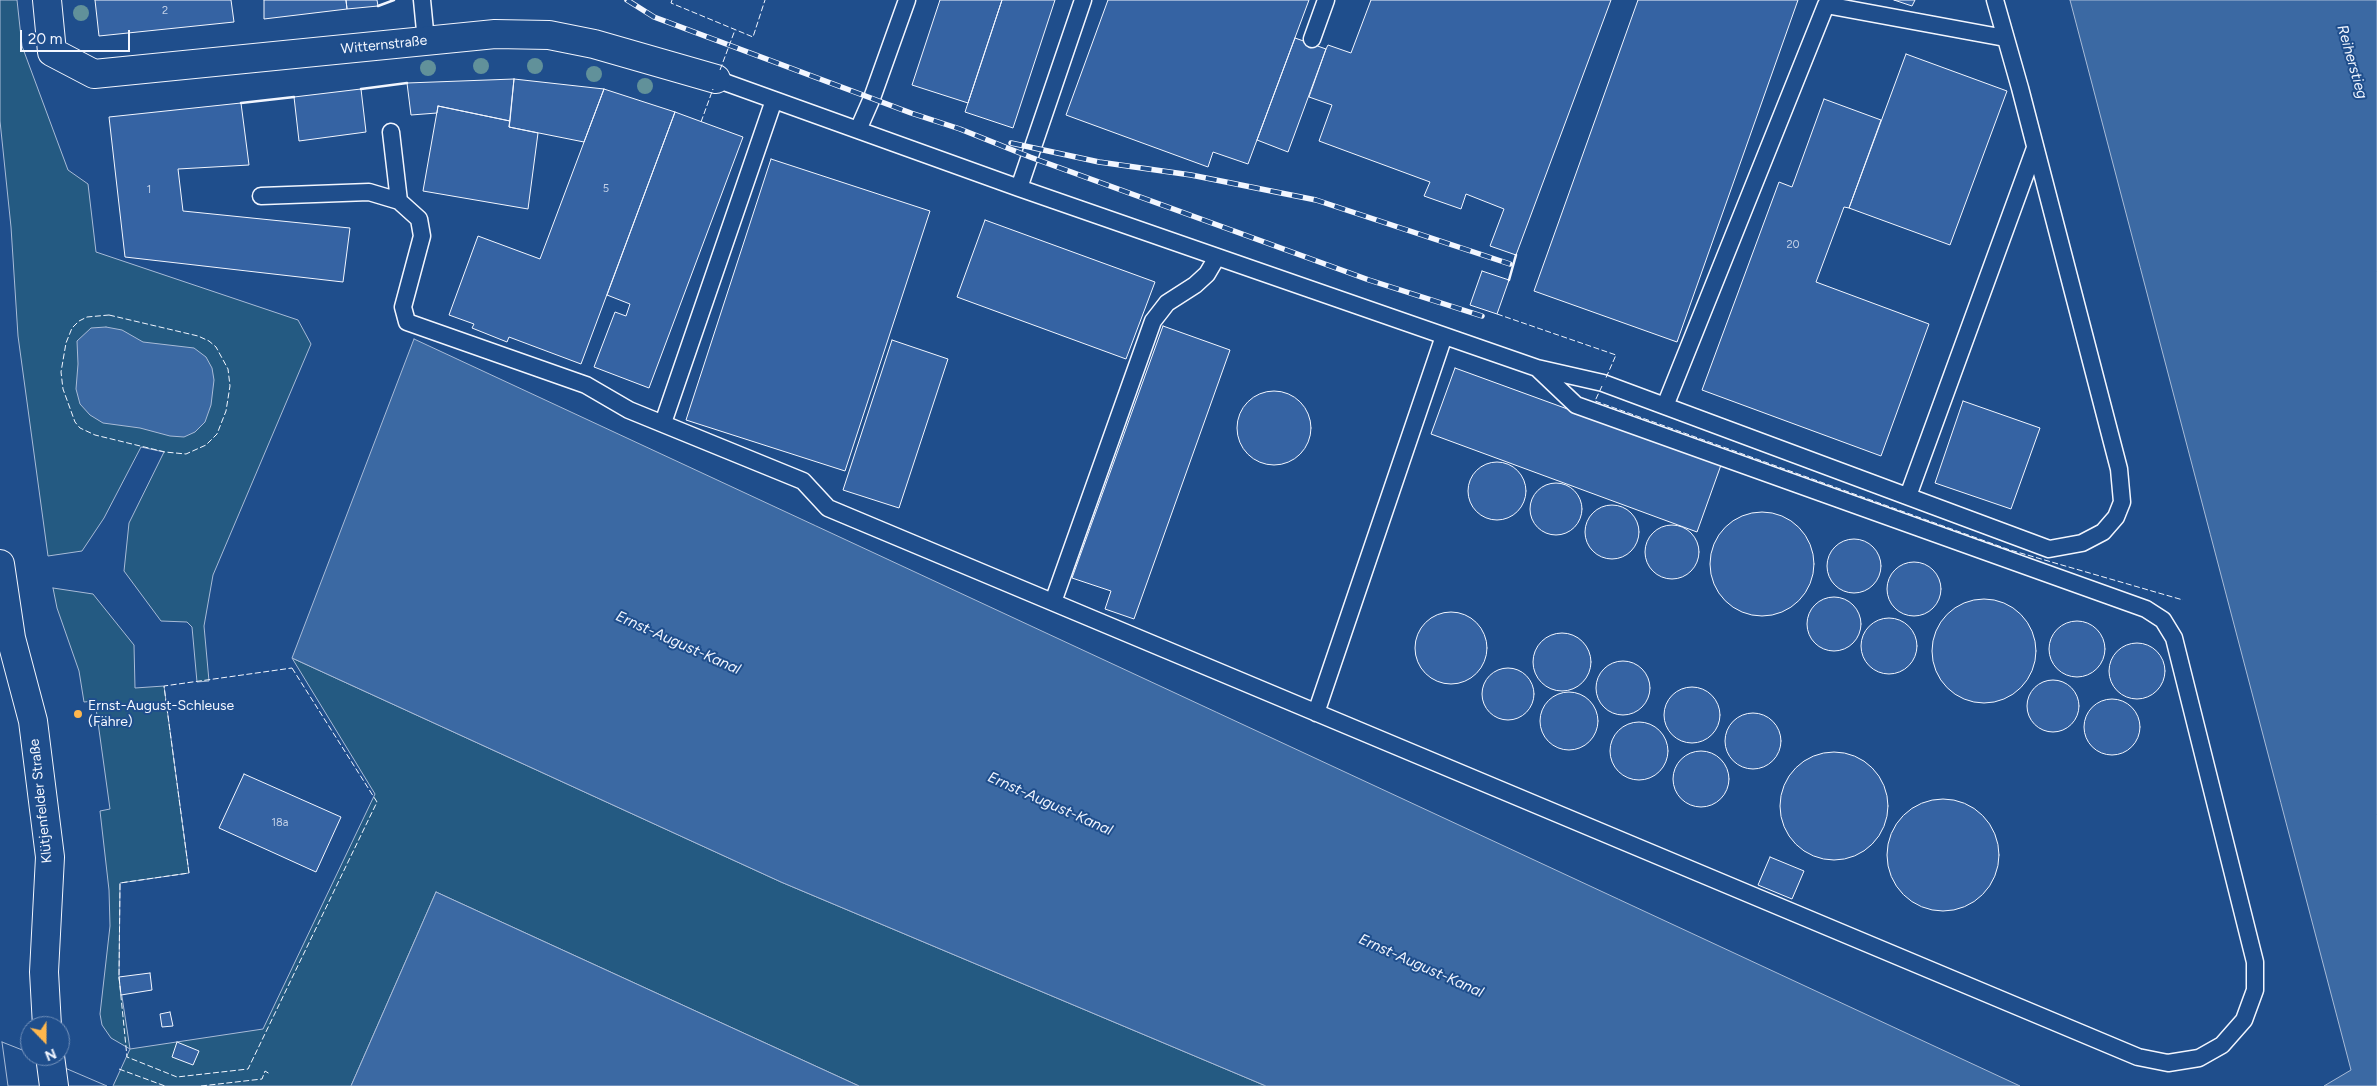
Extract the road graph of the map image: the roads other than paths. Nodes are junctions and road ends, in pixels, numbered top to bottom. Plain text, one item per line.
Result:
1 (47, 0) edge
2 (422, 0) edge
3 (906, 0) edge
4 (1083, 0) edge
5 (1326, 0) edge
6 (1995, 0) edge
7 (2006, 38) junction
8 (1312, 39) dead end
9 (426, 41) junction
10 (716, 79) joint
11 (774, 100) junction
12 (858, 130) junction
13 (391, 132) dead end
14 (2035, 148) junction
15 (1019, 188) junction
16 (261, 196) dead end
17 (399, 200) junction
18 (1218, 257) junction
19 (1444, 336) junction
20 (1537, 368) junction
21 (1665, 406) junction
22 (663, 423) junction
23 (1908, 496) junction
24 (0, 564) edge
25 (1053, 602) junction
26 (1316, 713) junction
27 (46, 1016) edge
28 (51, 1066) edge
29 (54, 1086) edge

1 - 9 street, Witternstraße
2 - 9 lane
3 - 12 lane
4 - 15 lane
5 - 8 lane
6 - 7 lane
7 - 14 lane
7 - 21 lane
9 - 10 street, Witternstraße
10 - 11 lane
11 - 12 lane
11 - 22 lane
12 - 15 lane
13 - 17 lane
14 - 23 lane
14 - 23 lane
15 - 18 lane
16 - 17 lane
17 - 22 lane
18 - 19 lane
18 - 25 lane
19 - 20 lane
19 - 26 lane
20 - 21 lane
20 - 26 lane
21 - 23 lane
22 - 25 lane
24 - 27 street, Klütjenfelder Straße
25 - 26 lane
28 - 29 street

